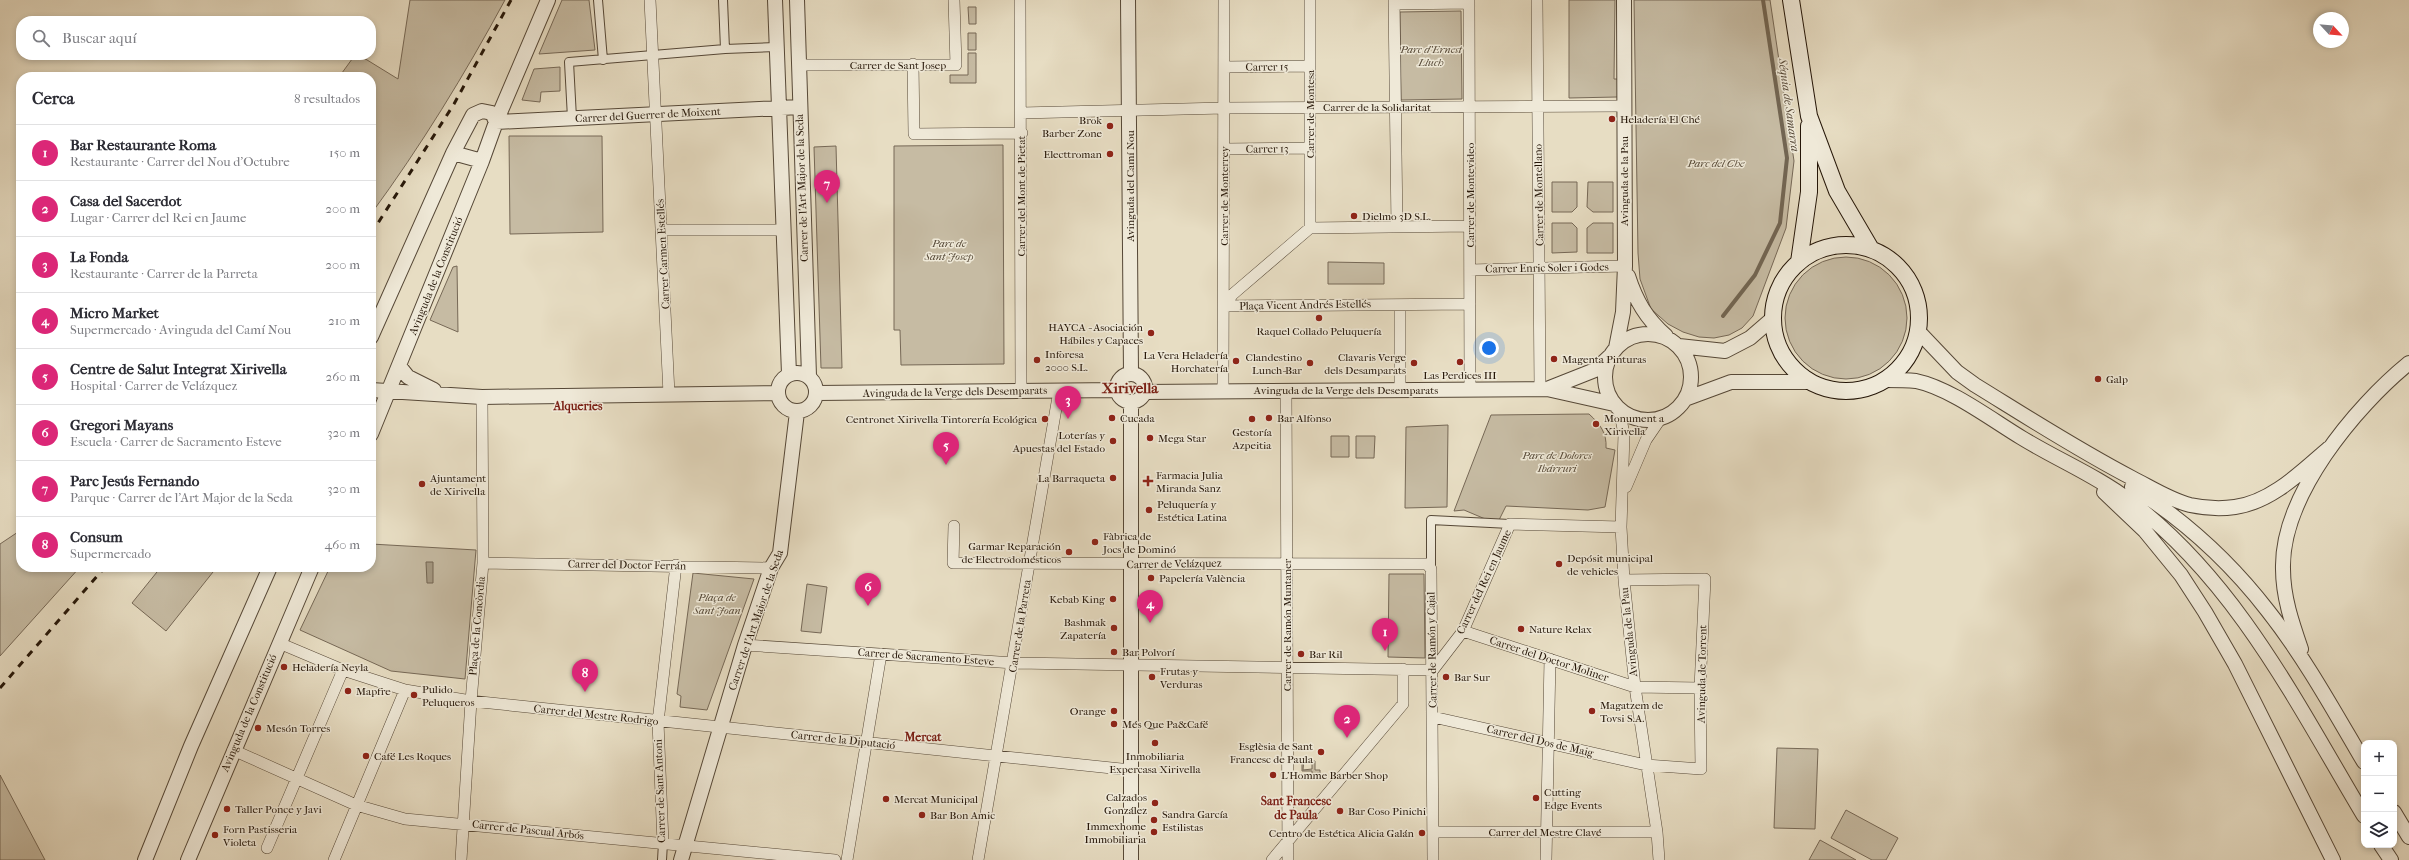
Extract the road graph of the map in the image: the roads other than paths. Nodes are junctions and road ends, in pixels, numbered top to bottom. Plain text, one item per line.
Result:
1 (548, 0) edge
2 (598, 0) edge
3 (650, 0) edge
4 (723, 0) edge
5 (775, 0) edge
6 (797, 0) edge
7 (954, 0) edge
8 (1020, 0) edge
9 (1128, 0) edge
10 (1224, 0) edge
11 (1310, 0) edge
12 (1537, 0) edge
13 (1624, 0) edge
14 (1791, 0) edge
15 (1469, 1) edge
16 (1394, 2) edge
17 (776, 47) junction
18 (725, 49) junction
19 (653, 56) junction
20 (603, 60) junction
21 (913, 64) junction
22 (799, 65) junction
23 (1310, 66) junction
24 (1224, 67) junction
25 (1470, 106) junction
26 (1624, 106) junction
27 (800, 107) junction
28 (1395, 107) junction
29 (1538, 107) junction
30 (779, 108) junction
31 (1224, 108) junction
32 (1310, 108) junction
33 (1130, 111) junction
34 (1022, 112) junction
35 (656, 114) junction
36 (1809, 116) junction
37 (572, 118) junction
38 (496, 122) junction
39 (1022, 133) junction
40 (1310, 148) junction
41 (1224, 149) junction
42 (453, 153) junction
43 (482, 161) junction
44 (1470, 226) junction
45 (1397, 227) junction
46 (1310, 228) junction
47 (663, 230) junction
48 (783, 230) junction
49 (1871, 249) junction
50 (1799, 262) junction
51 (1625, 266) junction
52 (1540, 268) junction
53 (1470, 270) junction
54 (1470, 304) junction
55 (1400, 305) junction
56 (1224, 306) junction
57 (1772, 319) junction
58 (376, 326) edge
59 (1918, 331) junction
60 (1674, 342) junction
61 (1614, 351) junction
62 (2409, 363) edge
63 (400, 367) junction
64 (1131, 373) junction
65 (789, 374) junction
66 (809, 376) junction
67 (1885, 380) junction
68 (1809, 382) junction
69 (1544, 389) junction
70 (376, 390) edge
71 (1117, 390) junction
72 (1400, 390) junction
73 (1470, 390) junction
74 (390, 391) junction
75 (1021, 391) junction
76 (1060, 391) junction
77 (1223, 391) junction
78 (1286, 391) junction
79 (1145, 392) junction
80 (778, 393) junction
81 (816, 393) junction
82 (669, 394) junction
83 (454, 396) junction
84 (482, 397) junction
85 (1685, 399) junction
86 (1131, 402) junction
87 (377, 405) edge
88 (1617, 407) junction
89 (797, 412) junction
90 (1661, 418) junction
91 (2329, 448) junction
92 (2094, 458) junction
93 (2086, 475) junction
94 (1622, 497) junction
95 (1510, 524) junction
96 (954, 526) dead end
97 (1621, 527) junction
98 (483, 563) junction
99 (1287, 563) junction
100 (1030, 564) junction
101 (1130, 564) junction
102 (676, 565) junction
103 (771, 568) junction
104 (1430, 569) junction
105 (268, 572) edge
106 (310, 572) edge
107 (1624, 580) junction
108 (1463, 631) junction
109 (279, 643) junction
110 (745, 645) junction
111 (882, 654) junction
112 (1550, 659) junction
113 (1014, 663) junction
114 (2306, 664) junction
115 (1131, 666) junction
116 (1287, 668) junction
117 (1403, 669) junction
118 (343, 670) junction
119 (1433, 670) junction
120 (1635, 687) junction
121 (1700, 688) junction
122 (405, 690) junction
123 (471, 701) junction
124 (1433, 717) junction
125 (658, 722) junction
126 (721, 728) junction
127 (868, 743) junction
128 (1548, 743) junction
129 (233, 750) junction
130 (997, 756) junction
131 (2361, 757) edge
132 (1646, 765) junction
133 (1131, 770) junction
134 (296, 779) junction
135 (356, 805) junction
136 (2362, 812) edge
137 (2397, 817) edge
138 (464, 824) junction
139 (1434, 832) junction
140 (1547, 832) junction
141 (1657, 832) junction
142 (2409, 837) edge
143 (1288, 842) junction
144 (663, 843) junction
145 (267, 848) dead end
146 (2384, 848) edge
147 (684, 853) edge
148 (145, 860) edge
149 (188, 860) edge
150 (334, 860) edge
151 (461, 860) edge
152 (662, 860) edge
153 (835, 860) edge
154 (847, 860) edge
155 (978, 860) edge
156 (1131, 860) edge
157 (1272, 860) edge
158 (1288, 860) edge
159 (1433, 860) edge
160 (1546, 860) edge
161 (1659, 860) edge
162 (2333, 860) edge
163 (2390, 860) edge

1 - 38 street, Avinguda de la Constitució
2 - 20 street
3 - 19 street, Carrer Carmen Estellés
4 - 18 street
5 - 17 street, Carrer de l'Art Major de la Seda
6 - 22 street, Carrer de l'Art Major de la Seda
7 - 21 street, Carrer de Sant Josep
8 - 34 street, Carrer del Mont de Pietat
9 - 33 street, Avinguda del Camí Nou
10 - 24 street, Carrer de Monterrey
11 - 23 street, Carrer de Montesa
12 - 29 street, Carrer de Montellano
13 - 26 street, Avinguda de la Pau
14 - 36 main road
15 - 16 street
15 - 25 street, Carrer de Montevideo
16 - 28 street
17 - 18 street
17 - 30 street, Carrer de l'Art Major de la Seda
18 - 19 street
19 - 20 street
19 - 35 street, Carrer Carmen Estellés
20 - 37 street
21 - 22 street, Carrer de Sant Josep
21 - 39 street
22 - 27 street, Carrer de l'Art Major de la Seda
23 - 24 street, Carrer 15
23 - 32 street, Carrer de Montesa
24 - 31 street, Carrer de Monterrey
25 - 28 street, Carrer de la Solidaritat
25 - 29 street, Carrer de la Solidaritat
25 - 44 street, Carrer de Montevideo
26 - 29 street, Carrer de la Solidaritat
26 - 51 street, Avinguda de la Pau
27 - 30 street, Carrer del Guerrer de Moixent
27 - 66 street, Carrer de l'Art Major de la Seda
28 - 32 street, Carrer de la Solidaritat
28 - 45 street
29 - 52 street, Carrer de Montellano
30 - 35 street, Carrer del Guerrer de Moixent
30 - 48 street, Carrer de l'Art Major de la Seda
31 - 32 street, Carrer de la Solidaritat
31 - 33 street, Carrer de la Solidaritat
31 - 41 street, Carrer de Monterrey
32 - 40 street, Carrer de Montesa
33 - 34 street, Carrer de la Solidaritat
33 - 64 street, Avinguda del Camí Nou
34 - 39 street, Carrer del Mont de Pietat
35 - 37 street, Carrer del Guerrer de Moixent
35 - 47 street, Carrer Carmen Estellés
36 - 49 main road
36 - 50 main road
37 - 38 street, Carrer del Guerrer de Moixent
38 - 42 street
38 - 43 street, Avinguda de la Constitució
39 - 75 street, Carrer del Mont de Pietat
40 - 41 street, Carrer 13
40 - 46 street, Carrer de Montesa
41 - 56 street, Carrer de Monterrey
42 - 43 street
42 - 58 street
43 - 63 street, Avinguda de la Constitució
44 - 45 street
44 - 53 street, Carrer de Montevideo
45 - 46 street
46 - 56 street, Plaça Vicent Andrés Estellés
47 - 48 street
47 - 82 street, Carrer Carmen Estellés
48 - 65 street, Carrer de l'Art Major de la Seda
49 - 50 main road
49 - 59 main road
50 - 57 main road
51 - 52 street, Carrer Enric Soler i Godes
51 - 60 street, Avinguda de la Pau
51 - 61 street, Avinguda de la Pau
52 - 53 street, Carrer Enric Soler i Godes
52 - 69 street, Carrer de Montellano
53 - 54 street, Carrer de Montevideo
54 - 55 street, Plaça Vicent Andrés Estellés
54 - 73 street, Carrer de Montevideo
55 - 56 street, Plaça Vicent Andrés Estellés
55 - 72 street
56 - 77 street, Carrer de Monterrey
57 - 60 street
57 - 68 main road
59 - 67 main road
59 - 92 street
60 - 61 street
60 - 85 street
61 - 69 street, Avinguda de la Verge dels Desemparats
61 - 88 street
62 - 91 street
63 - 74 street, Avinguda de la Constitució
63 - 83 street
64 - 71 street
64 - 79 street
65 - 66 street
65 - 80 street
66 - 81 street
67 - 68 main road
67 - 93 street
68 - 85 street
69 - 73 street, Avinguda de la Verge dels Desemparats
69 - 88 street, Avinguda de la Verge dels Desemparats
70 - 74 street
71 - 76 street, Avinguda de la Verge dels Desemparats
71 - 86 street
72 - 73 street, Avinguda de la Verge dels Desemparats
72 - 78 street, Avinguda de la Verge dels Desemparats
74 - 83 street
74 - 87 street, Avinguda de la Constitució
75 - 76 street, Avinguda de la Verge dels Desemparats
75 - 81 street, Avinguda de la Verge dels Desemparats
76 - 100 street, Carrer de la Parreta
77 - 78 street, Avinguda de la Verge dels Desemparats
77 - 79 street, Avinguda de la Verge dels Desemparats
78 - 99 street, Carrer de Ramón Muntaner
79 - 86 street
80 - 82 street
80 - 89 street
81 - 89 street
82 - 84 street
83 - 84 street
83 - 87 street
84 - 98 street, Plaça de la Concòrdia
85 - 90 street
86 - 101 street
88 - 90 street
88 - 94 street, Avinguda de la Pau
89 - 103 street, Carrer de l'Art Major de la Seda
90 - 94 street, Avinguda de la Pau
91 - 92 street
91 - 114 street
92 - 114 street
93 - 136 street
93 - 162 street
94 - 97 street, Avinguda de la Pau
95 - 97 street, Carrer del Rei en Jaume
95 - 104 street, Carrer de Ramón y Cajal
95 - 108 street, Carrer del Rei en Jaume
96 - 100 street, Carrer de Velázquez
97 - 107 street, Avinguda de la Pau
98 - 102 street, Carrer del Doctor Ferrán
98 - 123 street, Plaça de la Concòrdia
99 - 101 street, Carrer de Velázquez
99 - 104 street, Carrer de Velázquez
99 - 116 street, Carrer de Ramón Muntaner
100 - 101 street, Carrer de Velázquez
100 - 113 street, Carrer de la Parreta
101 - 115 street
102 - 103 street, Carrer del Doctor Ferrán
102 - 125 street
103 - 110 street, Carrer de l'Art Major de la Seda
104 - 119 street, Carrer de Ramón y Cajal
105 - 148 street
106 - 109 street, Avinguda de la Constitució
107 - 120 street, Avinguda de la Pau
107 - 121 street, Avinguda de Torrent
108 - 112 street, Carrer del Doctor Moliner
108 - 119 street, Carrer del Rei en Jaume
109 - 118 street
109 - 129 street, Avinguda de la Constitució
110 - 111 street, Carrer de Sacramento Esteve
110 - 126 street, Carrer de l'Art Major de la Seda
111 - 113 street, Carrer de Sacramento Esteve
111 - 127 street
112 - 120 street, Carrer del Doctor Moliner
112 - 128 street
113 - 115 street, Carrer de Sacramento Esteve
113 - 130 street, Carrer de la Parreta
114 - 131 street
115 - 116 street, Carrer de Sacramento Esteve
115 - 133 street
116 - 117 street, Carrer de Sacramento Esteve
116 - 143 street, Carrer de Ramón Muntaner
117 - 119 street, Carrer de Sacramento Esteve
117 - 143 street
118 - 122 street
118 - 134 street
119 - 124 street, Carrer de Ramón y Cajal
120 - 121 street, Carrer del Doctor Moliner
120 - 132 street, Avinguda de la Pau
121 - 132 street, Avinguda de Torrent
122 - 123 street
122 - 135 street
123 - 125 street, Carrer del Mestre Rodrigo
123 - 138 street, Plaça de la Concòrdia
124 - 128 street, Carrer del Dos de Maig
124 - 139 street, Carrer de Ramón y Cajal
125 - 126 street, Carrer del Mestre Rodrigo
125 - 144 street, Carrer de Sant Antoni
126 - 127 street, Carrer de la Diputació
126 - 147 street, Carrer de l'Art Major de la Seda
127 - 130 street, Carrer de la Diputació
127 - 154 street
128 - 132 street, Carrer del Dos de Maig
128 - 140 street
129 - 134 street, Carrer de Pascual Arbós
129 - 149 street, Avinguda de la Constitució
130 - 133 street, Carrer de la Diputació
130 - 155 street, Carrer de la Parreta
132 - 141 street, Avinguda de la Pau
133 - 156 street
134 - 135 street, Carrer de Pascual Arbós
134 - 145 street
135 - 138 street, Carrer de Pascual Arbós
135 - 150 street
137 - 142 street
138 - 144 street, Carrer de Pascual Arbós
138 - 151 street, Plaça de la Concòrdia
139 - 140 street, Carrer del Mestre Clavé
139 - 159 street, Carrer de Ramón y Cajal
140 - 141 street, Carrer del Mestre Clavé
140 - 160 street
141 - 161 street, Avinguda de la Pau
143 - 157 street
143 - 158 street, Carrer de Ramón Muntaner
144 - 147 street, Carrer de Pascual Arbós
144 - 152 street, Carrer de Sant Antoni
146 - 163 street
147 - 153 street, Carrer de Pascual Arbós

